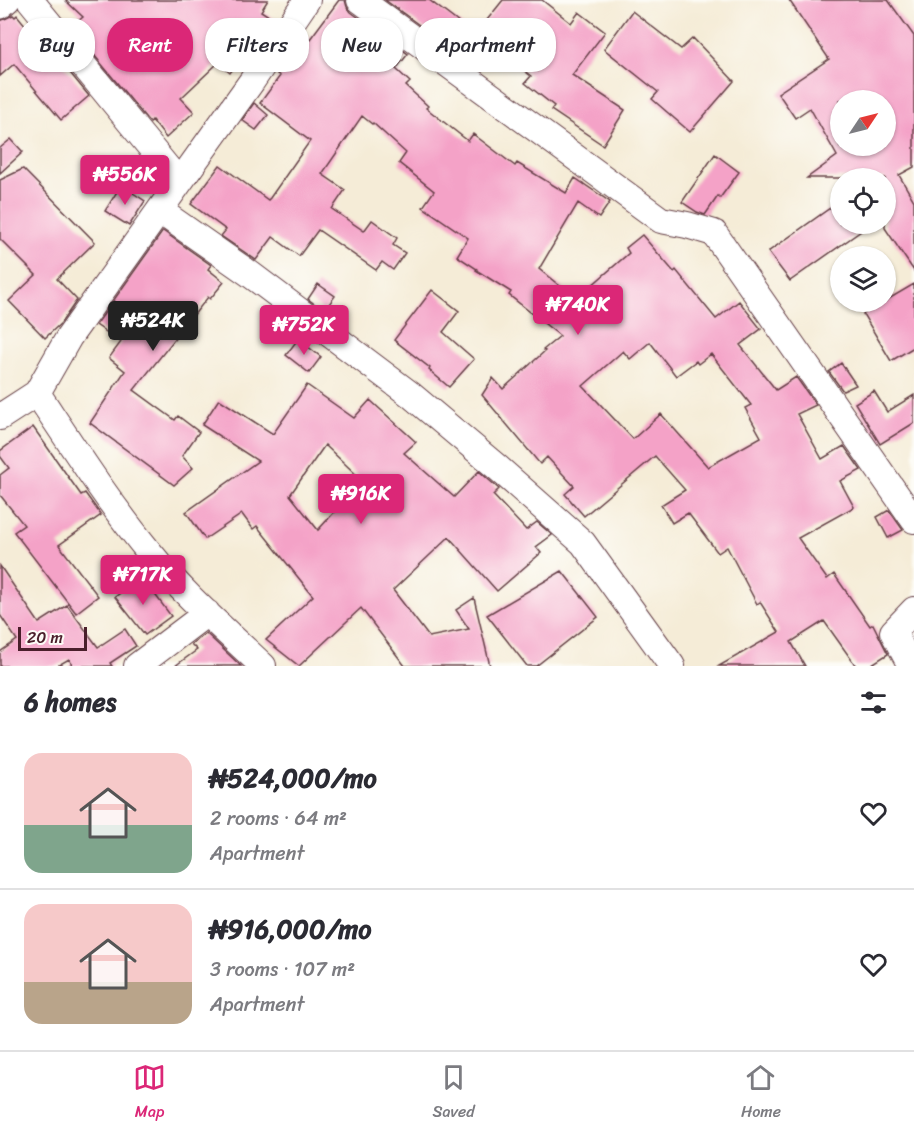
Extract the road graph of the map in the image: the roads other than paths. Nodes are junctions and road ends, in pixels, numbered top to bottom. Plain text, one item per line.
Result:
1 (7, 0) edge
2 (30, 0) edge
3 (307, 0) edge
4 (360, 0) edge
5 (0, 6) edge
6 (179, 183) junction
7 (160, 211) junction
8 (37, 393) junction
9 (0, 417) edge
10 (914, 520) edge
11 (914, 610) edge
12 (207, 613) junction
13 (137, 666) edge
14 (263, 666) edge
15 (672, 666) edge
16 (911, 666) edge

1 - 5 street
2 - 6 street
3 - 6 street
4 - 10 street
6 - 7 street
7 - 8 street
7 - 15 street
8 - 9 street
8 - 12 street
11 - 16 street
12 - 13 street
12 - 14 street

